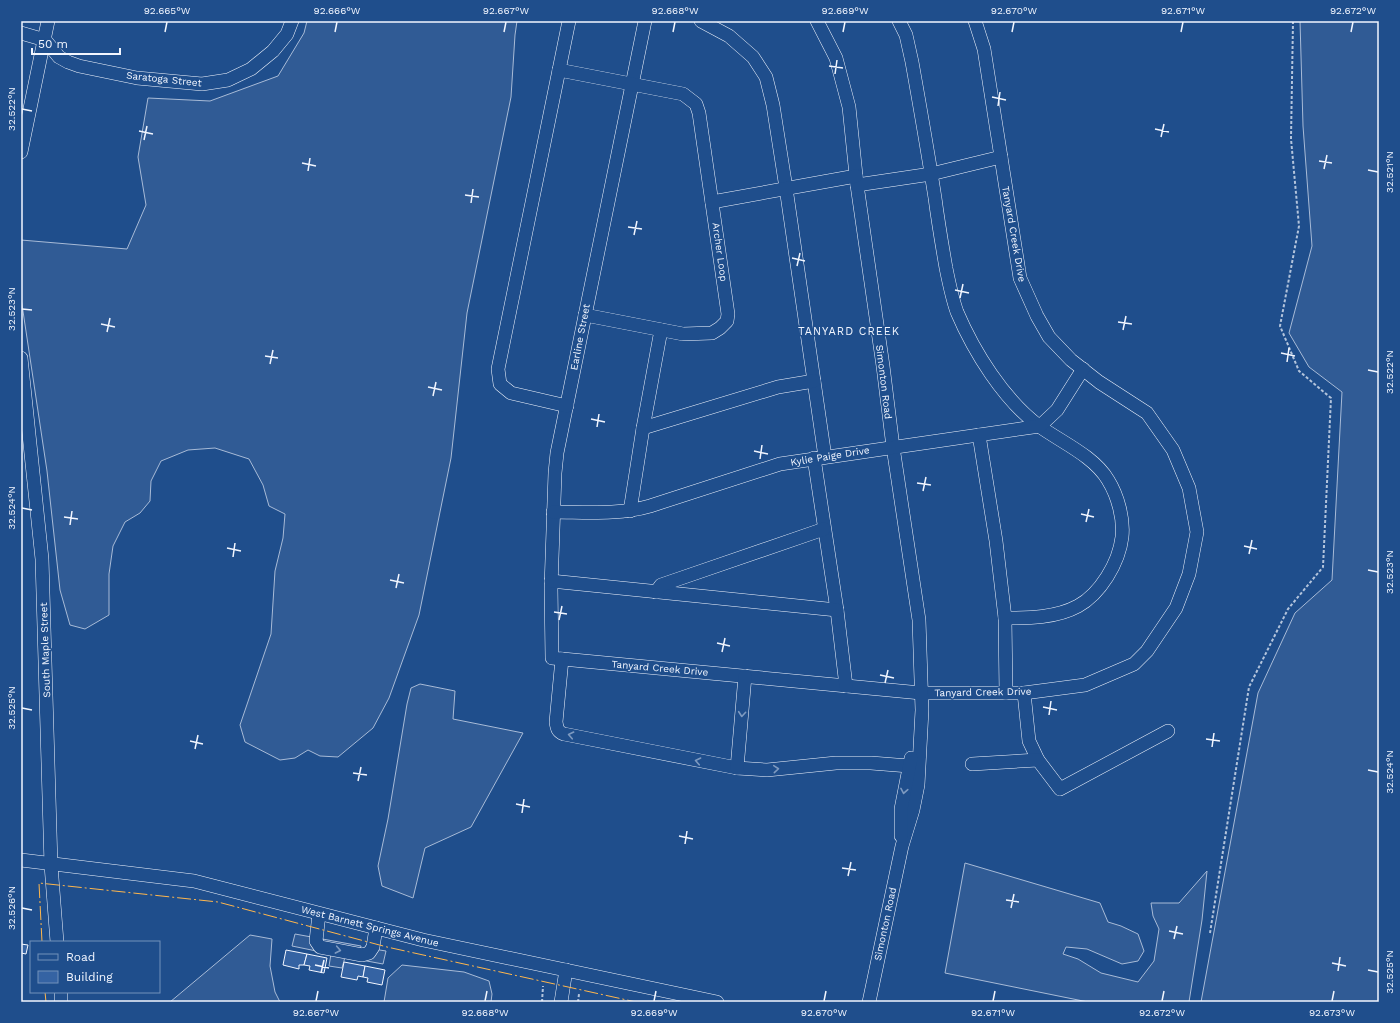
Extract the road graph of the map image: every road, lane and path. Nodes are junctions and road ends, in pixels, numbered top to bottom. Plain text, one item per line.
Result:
1 (48, 21) edge
2 (292, 21) edge
3 (569, 21) edge
4 (645, 21) edge
5 (702, 21) edge
6 (817, 21) edge
7 (899, 21) edge
8 (975, 21) edge
9 (1293, 21) edge
10 (21, 33) edge
11 (45, 40) junction
12 (559, 70) junction
13 (632, 84) junction
14 (21, 152) edge
15 (1001, 157) junction
16 (931, 174) junction
17 (857, 180) junction
18 (786, 188) junction
19 (712, 202) junction
20 (585, 315) junction
21 (661, 330) junction
22 (21, 358) edge
23 (1083, 369) junction
24 (814, 381) junction
25 (566, 406) junction
26 (1040, 426) junction
27 (643, 428) junction
28 (979, 435) junction
29 (893, 447) junction
30 (819, 458) junction
31 (630, 511) junction
32 (554, 512) junction
33 (824, 530) junction
34 (551, 582) junction
35 (656, 592) junction
36 (837, 610) junction
37 (1005, 618) junction
38 (557, 658) junction
39 (745, 676) junction
40 (846, 686) junction
41 (921, 693) junction
42 (1006, 693) junction
43 (1024, 693) junction
44 (921, 726) junction
45 (1168, 731) dead end
46 (1038, 760) junction
47 (972, 764) dead end
48 (909, 766) junction
49 (737, 768) junction
50 (902, 846) junction
51 (21, 860) edge
52 (51, 864) junction
53 (319, 914) junction
54 (376, 928) junction
55 (1210, 933) dead end
56 (57, 941) edge
57 (566, 970) junction
58 (544, 986) dead end
59 (579, 994) dead end
60 (542, 1002) edge
61 (561, 1002) edge
62 (578, 1002) edge
63 (717, 1002) edge
64 (869, 1002) edge

1 - 11 street
2 - 11 street, Saratoga Street
3 - 12 street
4 - 13 street, Earline Street
5 - 18 street
6 - 17 street, Simonton Road
7 - 16 street
8 - 15 street, Tanyard Creek Drive
9 - 55 path
10 - 11 street
11 - 14 street
12 - 13 street, Archer Loop
12 - 25 street
13 - 19 street, Archer Loop
13 - 20 street, Earline Street
15 - 16 street
15 - 23 street, Tanyard Creek Drive
16 - 17 street
16 - 26 street
17 - 18 street
17 - 29 street, Simonton Road
18 - 19 street
18 - 24 street
19 - 21 street, Archer Loop
20 - 21 street, Archer Loop
20 - 25 street, Earline Street
21 - 27 street
22 - 52 street, South Maple Street
23 - 26 street
23 - 43 street, Tanyard Creek Drive
24 - 27 street
24 - 30 street
25 - 32 street, Earline Street
26 - 28 street, Kylie Paige Drive
26 - 37 street
27 - 31 street
28 - 29 street, Kylie Paige Drive
28 - 37 street
29 - 30 street, Kylie Paige Drive
29 - 41 street, Simonton Road
30 - 31 street, Kylie Paige Drive
30 - 33 street
31 - 32 street, Kylie Paige Drive
32 - 34 street, Earline Street
33 - 35 street
33 - 36 street
34 - 35 street
34 - 38 street, Earline Street
35 - 36 street
36 - 40 street
37 - 42 street
38 - 39 street, Tanyard Creek Drive
49 -> 38 street, Earline Street
39 - 40 street, Tanyard Creek Drive
39 -> 49 street
40 - 41 street, Tanyard Creek Drive
41 - 42 street, Tanyard Creek Drive
41 - 44 street, Simonton Road
42 - 43 street, Tanyard Creek Drive
43 - 46 street
44 - 48 street, Simonton Road
44 - 50 street, Simonton Road
45 - 46 street
46 - 47 street
49 -> 48 street
48 -> 50 street, Simonton Road
50 - 64 street, Simonton Road
51 - 52 street, West Barnett Springs Avenue
52 - 53 street, West Barnett Springs Avenue
52 - 56 street, South Maple Street
53 - 54 street, West Barnett Springs Avenue
53 -> 54 street
54 - 57 street, West Barnett Springs Avenue
57 - 61 street
57 - 63 street, West Barnett Springs Avenue
58 - 60 path
59 - 62 path

